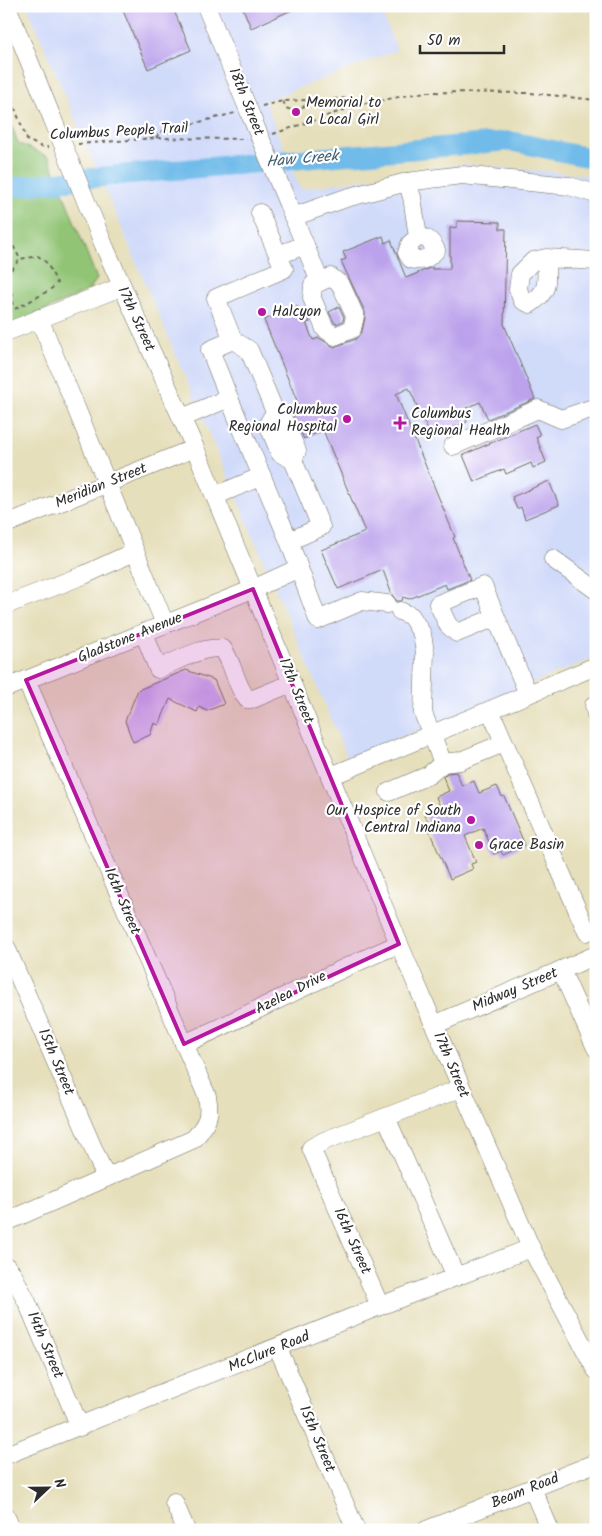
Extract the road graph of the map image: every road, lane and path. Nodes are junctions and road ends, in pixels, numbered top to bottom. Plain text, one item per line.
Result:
1 (7, 6) edge
2 (206, 6) edge
3 (6, 85) edge
4 (596, 100) edge
5 (283, 101) dead end
6 (306, 101) dead end
7 (270, 134) dead end
8 (252, 138) dead end
9 (71, 145) dead end
10 (52, 146) dead end
11 (407, 182) junction
12 (596, 194) edge
13 (291, 210) junction
14 (260, 213) dead end
15 (6, 232) edge
16 (418, 237) dead end
17 (305, 244) junction
18 (278, 255) junction
19 (546, 258) dead end
20 (20, 259) junction
21 (596, 261) edge
22 (6, 277) edge
23 (320, 282) dead end
24 (122, 287) junction
25 (10, 312) junction
26 (6, 314) edge
27 (39, 318) junction
28 (6, 332) edge
29 (233, 340) junction
30 (229, 398) junction
31 (596, 408) edge
32 (182, 418) junction
33 (453, 446) dead end
34 (195, 448) junction
35 (262, 476) junction
36 (106, 484) junction
37 (215, 496) junction
38 (6, 524) edge
39 (289, 541) junction
40 (134, 552) junction
41 (554, 559) dead end
42 (299, 568) junction
43 (253, 588) junction
44 (596, 590) edge
45 (6, 605) edge
46 (496, 617) dead end
47 (165, 624) junction
48 (144, 633) junction
49 (596, 666) edge
50 (26, 680) junction
51 (292, 683) junction
52 (6, 688) edge
53 (528, 694) junction
54 (490, 710) junction
55 (431, 734) junction
56 (504, 743) junction
57 (443, 763) junction
58 (330, 776) junction
59 (389, 792) dead end
60 (587, 932) dead end
61 (399, 944) junction
62 (6, 947) edge
63 (596, 955) edge
64 (561, 970) junction
65 (434, 1025) junction
66 (184, 1044) junction
67 (596, 1048) edge
68 (461, 1088) junction
69 (386, 1118) junction
70 (106, 1178) junction
71 (6, 1222) edge
72 (531, 1248) junction
73 (6, 1266) edge
74 (456, 1277) junction
75 (380, 1306) junction
76 (278, 1348) junction
77 (596, 1370) edge
78 (80, 1426) junction
79 (6, 1455) edge
80 (596, 1463) edge
81 (532, 1488) junction
82 (174, 1502) dead end
83 (6, 1517) edge
84 (12, 1530) edge
85 (186, 1530) edge
86 (356, 1530) edge
87 (426, 1530) edge
88 (550, 1530) edge

1 - 24 street, 17th Street, bridge
2 - 13 street, 18th Street, bridge
3 - 10 path, Columbus People Trail
4 - 7 path
5 - 6 path
8 - 9 path, Columbus People Trail
11 - 12 street
11 - 13 street
11 - 16 street
13 - 17 street, 18th Street
14 - 18 street
15 - 20 path
17 - 18 street
17 - 23 street, 18th Street
18 - 29 street
19 - 21 street
20 - 22 path
20 - 25 path
22 - 25 path
24 - 27 street
24 - 32 street, 17th Street
25 - 26 path
27 - 28 street
27 - 36 street
29 - 30 street
29 - 39 street
30 - 32 street
30 - 35 street
31 - 33 street
32 - 34 street, 17th Street
34 - 36 street, Meridian Street
34 - 37 street, 17th Street
35 - 37 street
35 - 39 street
36 - 38 street, Meridian Street
36 - 40 street
37 - 43 street, 17th Street
39 - 42 street
40 - 45 street
40 - 47 street
41 - 44 street
42 - 43 street, Gladstone Avenue
42 - 55 street
43 - 47 street, Gladstone Avenue
43 - 51 street, 17th Street
46 - 53 street
47 - 48 street, Gladstone Avenue
48 - 50 street, Gladstone Avenue
48 - 51 street
49 - 53 street
50 - 52 street, Gladstone Avenue
50 - 66 street, 16th Street
51 - 58 street, 17th Street
53 - 54 street
54 - 55 street
54 - 56 street
55 - 57 street
55 - 58 street
56 - 57 street
56 - 60 street
57 - 59 street
58 - 61 street, 17th Street
61 - 65 street, 17th Street
61 - 66 street, Azelea Drive
62 - 70 street, 15th Street
63 - 64 street, Midway Street
64 - 65 street, Midway Street
64 - 67 street
65 - 68 street, 17th Street
66 - 70 street, 16th Street
68 - 69 street
68 - 72 street, 17th Street
69 - 74 street
69 - 75 street, 16th Street
70 - 71 street
72 - 74 street, McClure Road
72 - 77 street, 17th Street
73 - 78 street, 14th Street
74 - 75 street, McClure Road
75 - 76 street, McClure Road
76 - 78 street, McClure Road
76 - 86 street, 15th Street
78 - 79 street, McClure Road
80 - 81 street, Beam Road
81 - 87 street, Beam Road
81 - 88 street
82 - 85 street
83 - 84 street

